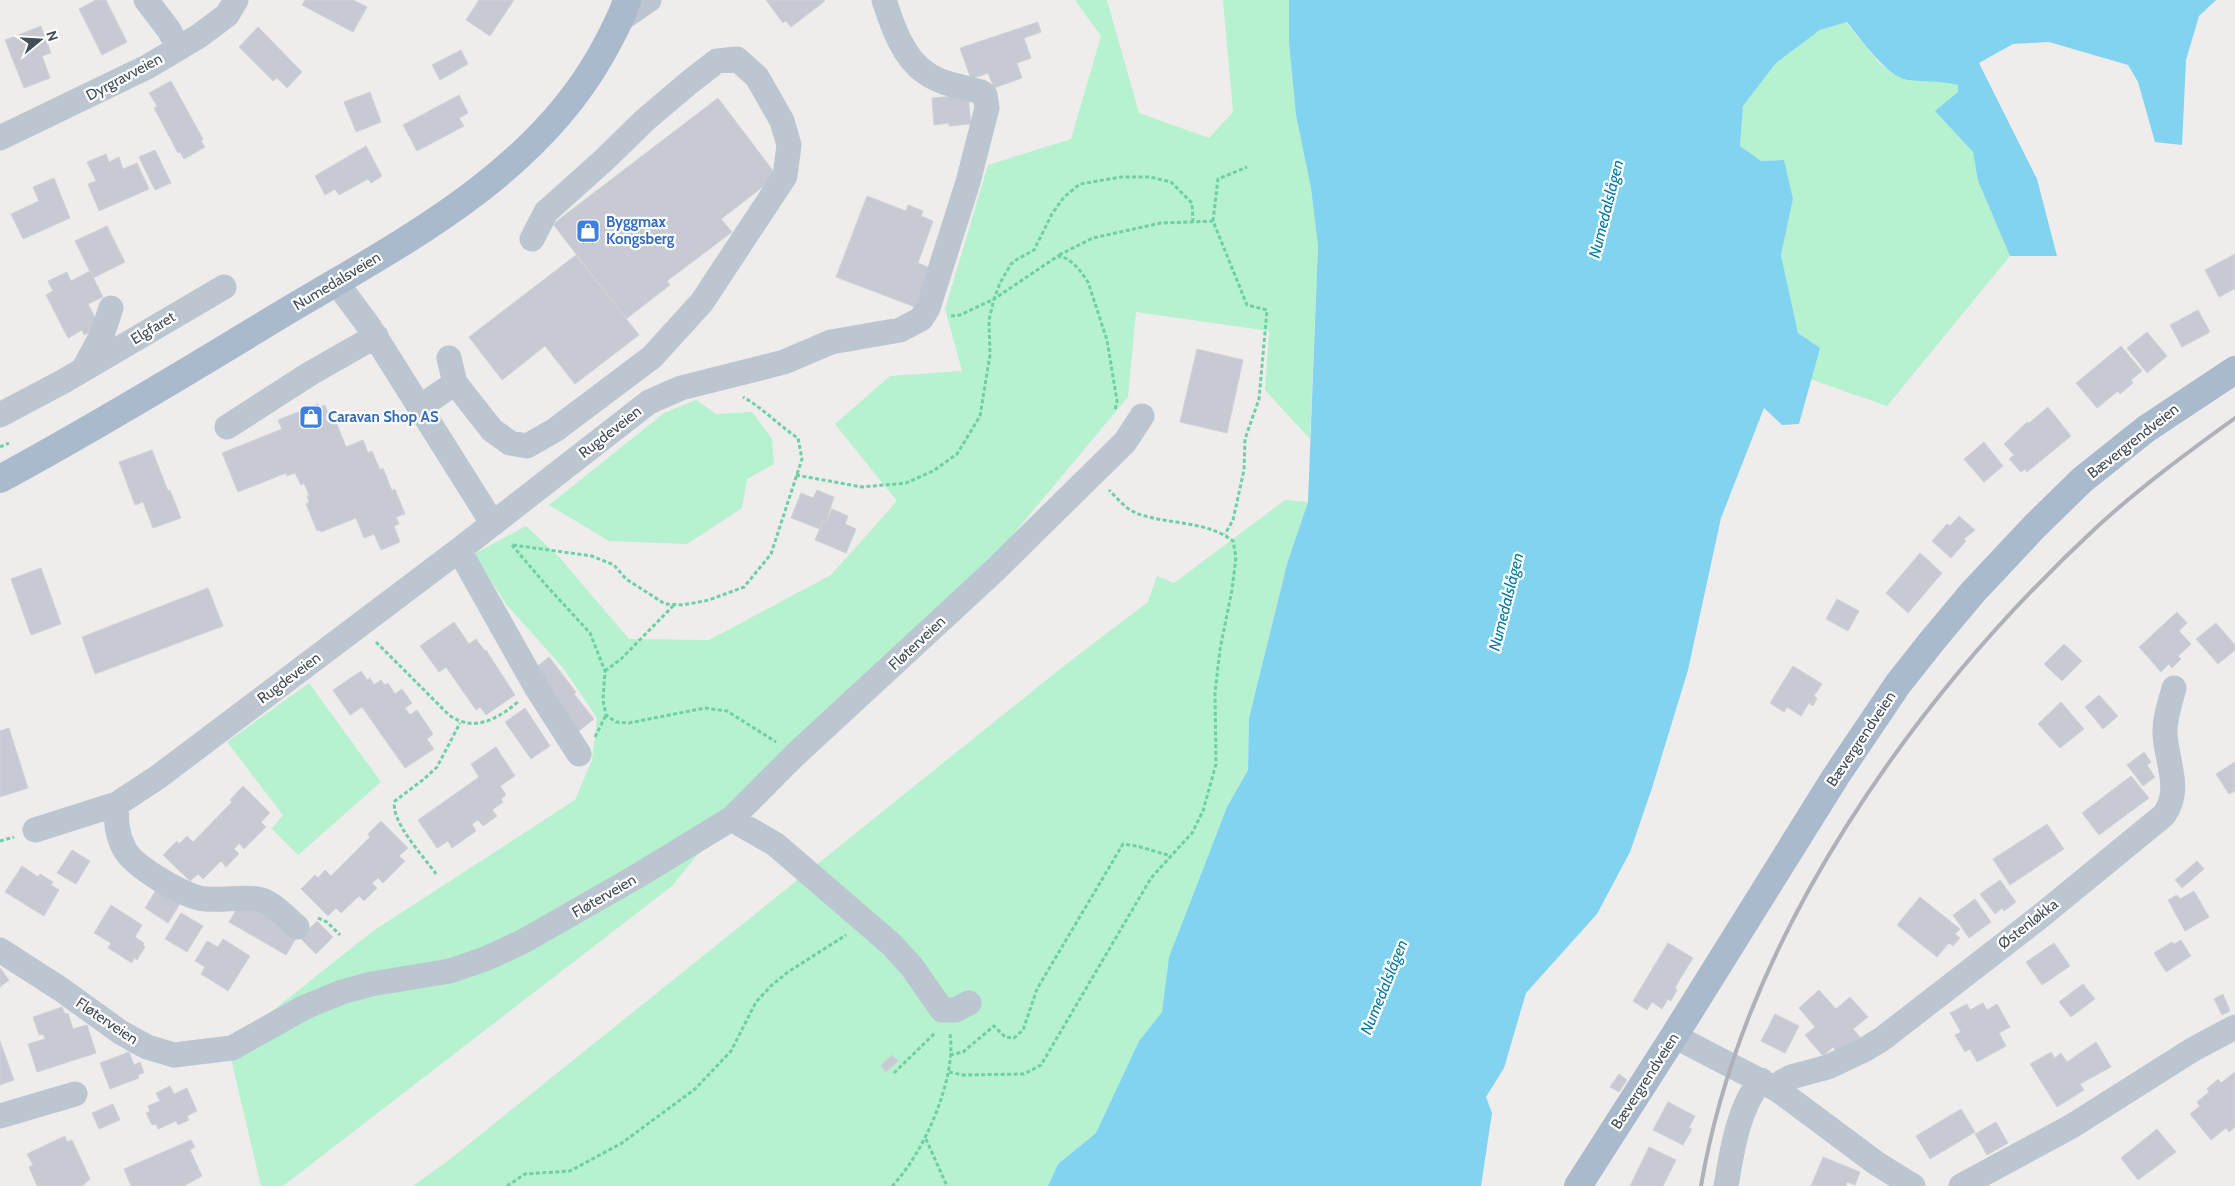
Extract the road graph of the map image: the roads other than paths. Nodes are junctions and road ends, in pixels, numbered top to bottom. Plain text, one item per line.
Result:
1 (146, 0) edge
2 (236, 0) edge
3 (649, 0) edge
4 (884, 0) edge
5 (623, 10) edge
6 (178, 48) junction
7 (0, 138) edge
8 (532, 239) dead end
9 (336, 282) junction
10 (224, 287) dead end
11 (111, 308) dead end
12 (376, 336) junction
13 (449, 358) dead end
14 (83, 370) junction
15 (2235, 370) edge
16 (455, 383) junction
17 (420, 407) junction
18 (0, 415) edge
19 (1142, 416) dead end
20 (227, 427) dead end
21 (0, 479) edge
22 (493, 524) junction
23 (459, 550) junction
24 (2174, 688) dead end
25 (579, 754) dead end
26 (116, 804) junction
27 (731, 819) junction
28 (36, 830) dead end
29 (297, 927) dead end
30 (0, 950) edge
31 (969, 1003) dead end
32 (2235, 1027) edge
33 (1674, 1036) junction
34 (1770, 1085) junction
35 (75, 1094) dead end
36 (0, 1116) edge
37 (1578, 1186) edge
38 (1726, 1186) edge
39 (1913, 1186) edge
40 (1961, 1186) edge

1 - 6 street
2 - 6 street, Dyrgravveien
3 - 5 street, Numedalsveien
4 - 22 street, Rugdeveien
5 - 9 main road, Numedalsveien
6 - 7 street, Dyrgravveien
8 - 16 street
9 - 12 street
9 - 21 main road, Numedalsveien
10 - 14 street, Elgfaret
11 - 14 street
12 - 17 street
12 - 20 street
13 - 16 street
14 - 18 street, Elgfaret
15 - 33 main road, Bævergrendveien
16 - 17 street
17 - 22 street
19 - 27 street, Fløterveien
22 - 23 street, Rugdeveien
23 - 25 street
23 - 26 street, Rugdeveien
24 - 34 street, Østenløkka
26 - 28 street, Rugdeveien
26 - 29 street
27 - 30 street, Fløterveien
27 - 31 street
32 - 40 street
33 - 34 street
33 - 37 main road, Bævergrendveien
34 - 38 street, Østenløkka
34 - 39 street
35 - 36 street

